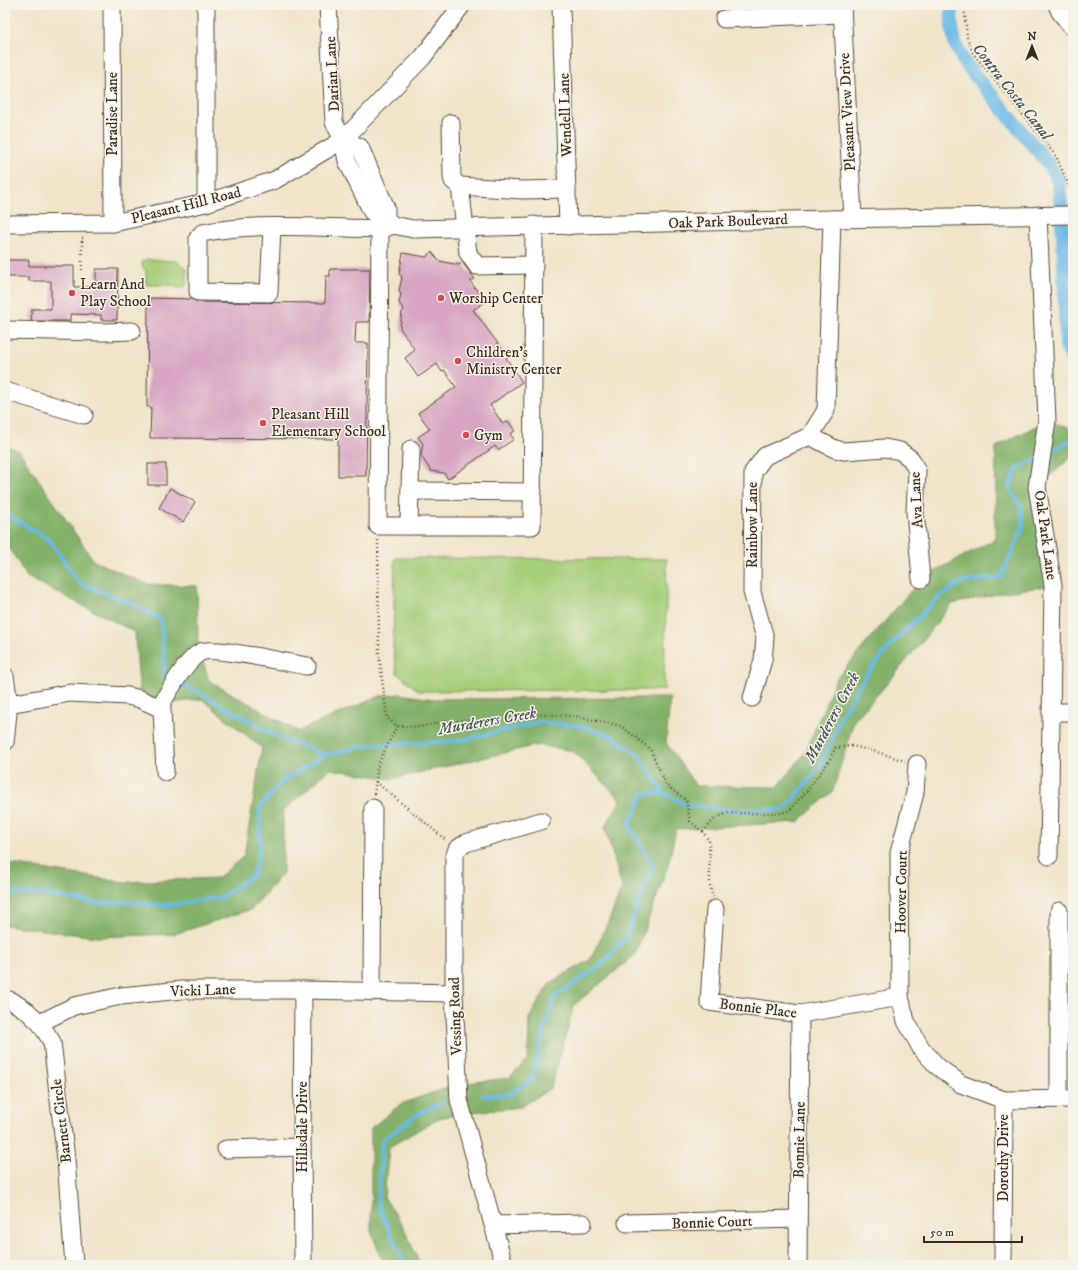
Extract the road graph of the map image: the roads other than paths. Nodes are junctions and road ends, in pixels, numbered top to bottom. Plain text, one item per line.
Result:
1 (112, 5) edge
2 (206, 5) edge
3 (328, 5) edge
4 (462, 5) edge
5 (561, 5) edge
6 (1057, 5) edge
7 (842, 9) edge
8 (724, 19) dead end
9 (1073, 28) edge
10 (451, 124) dead end
11 (343, 140) junction
12 (460, 186) junction
13 (567, 189) junction
14 (206, 203) junction
15 (1072, 212) edge
16 (1045, 215) junction
17 (853, 218) junction
18 (832, 219) junction
19 (113, 223) junction
20 (5, 224) edge
21 (386, 224) junction
22 (534, 225) junction
23 (568, 226) junction
24 (272, 227) junction
25 (464, 228) junction
26 (534, 266) junction
27 (5, 330) edge
28 (132, 331) dead end
29 (5, 391) edge
30 (84, 415) dead end
31 (810, 436) junction
32 (411, 449) dead end
33 (410, 491) junction
34 (533, 492) junction
35 (408, 526) junction
36 (921, 578) dead end
37 (307, 666) dead end
38 (5, 676) edge
39 (752, 698) dead end
40 (9, 704) junction
41 (158, 708) junction
42 (1051, 712) junction
43 (1073, 712) edge
44 (5, 742) edge
45 (916, 764) road end
46 (165, 772) dead end
47 (373, 808) road end
48 (541, 821) dead end
49 (1049, 856) dead end
50 (715, 909) dead end
51 (1059, 911) dead end
52 (303, 990) junction
53 (372, 992) junction
54 (454, 994) junction
55 (900, 996) junction
56 (5, 999) edge
57 (800, 1014) junction
58 (40, 1023) junction
59 (1066, 1099) edge
60 (1004, 1100) junction
61 (302, 1147) junction
62 (226, 1149) dead end
63 (798, 1219) junction
64 (583, 1223) dead end
65 (627, 1223) dead end
66 (493, 1225) junction
67 (74, 1265) edge
68 (303, 1265) edge
69 (504, 1265) edge
70 (798, 1265) edge
71 (1002, 1265) edge

1 - 19 street, Paradise Lane
2 - 14 street
3 - 11 street, Darian Lane
4 - 11 street, Pleasant Hill Road
5 - 13 street, Wendell Lane
6 - 9 street
7 - 8 street
7 - 17 street, Pleasant View Drive
10 - 12 street
11 - 14 street, Pleasant Hill Road
11 - 21 street
12 - 13 street
12 - 25 street
13 - 23 street, Wendell Lane
14 - 19 street, Pleasant Hill Road
15 - 16 street, Oak Park Boulevard
16 - 17 street, Oak Park Boulevard
16 - 42 street, Oak Park Lane
17 - 18 street, Oak Park Boulevard
18 - 23 street, Oak Park Boulevard
18 - 31 street
19 - 20 street, Pleasant Hill Road
21 - 24 street, Oak Park Boulevard
21 - 25 street, Oak Park Boulevard
21 - 35 street
22 - 23 street, Oak Park Boulevard
22 - 25 street, Oak Park Boulevard
22 - 26 street
24 - 24 street, Oak Park Boulevard
25 - 26 street
26 - 34 street
27 - 28 street
29 - 30 street
31 - 36 street, Ava Lane
31 - 39 street, Rainbow Lane
32 - 33 street
33 - 34 street
33 - 35 street
34 - 35 street
37 - 41 street
38 - 40 street
40 - 41 street
40 - 44 street
41 - 46 street
42 - 43 street
42 - 49 street, Oak Park Lane
45 - 55 street, Hoover Court
47 - 53 street
48 - 54 street, Vessing Road
50 - 57 street, Bonnie Place
51 - 59 street
52 - 53 street, Vicki Lane
52 - 58 street, Vicki Lane
52 - 61 street, Hillsdale Drive
53 - 54 street, Vicki Lane
54 - 66 street, Vessing Road
55 - 57 street, Bonnie Place
55 - 60 street, Hoover Court
56 - 58 street, Barnett Circle
57 - 63 street, Bonnie Lane
58 - 67 street, Barnett Circle
59 - 60 street
60 - 71 street, Dorothy Drive
61 - 62 street
61 - 68 street, Hillsdale Drive
63 - 65 street, Bonnie Court
63 - 70 street, Bonnie Lane
64 - 66 street
66 - 69 street, Vessing Road

